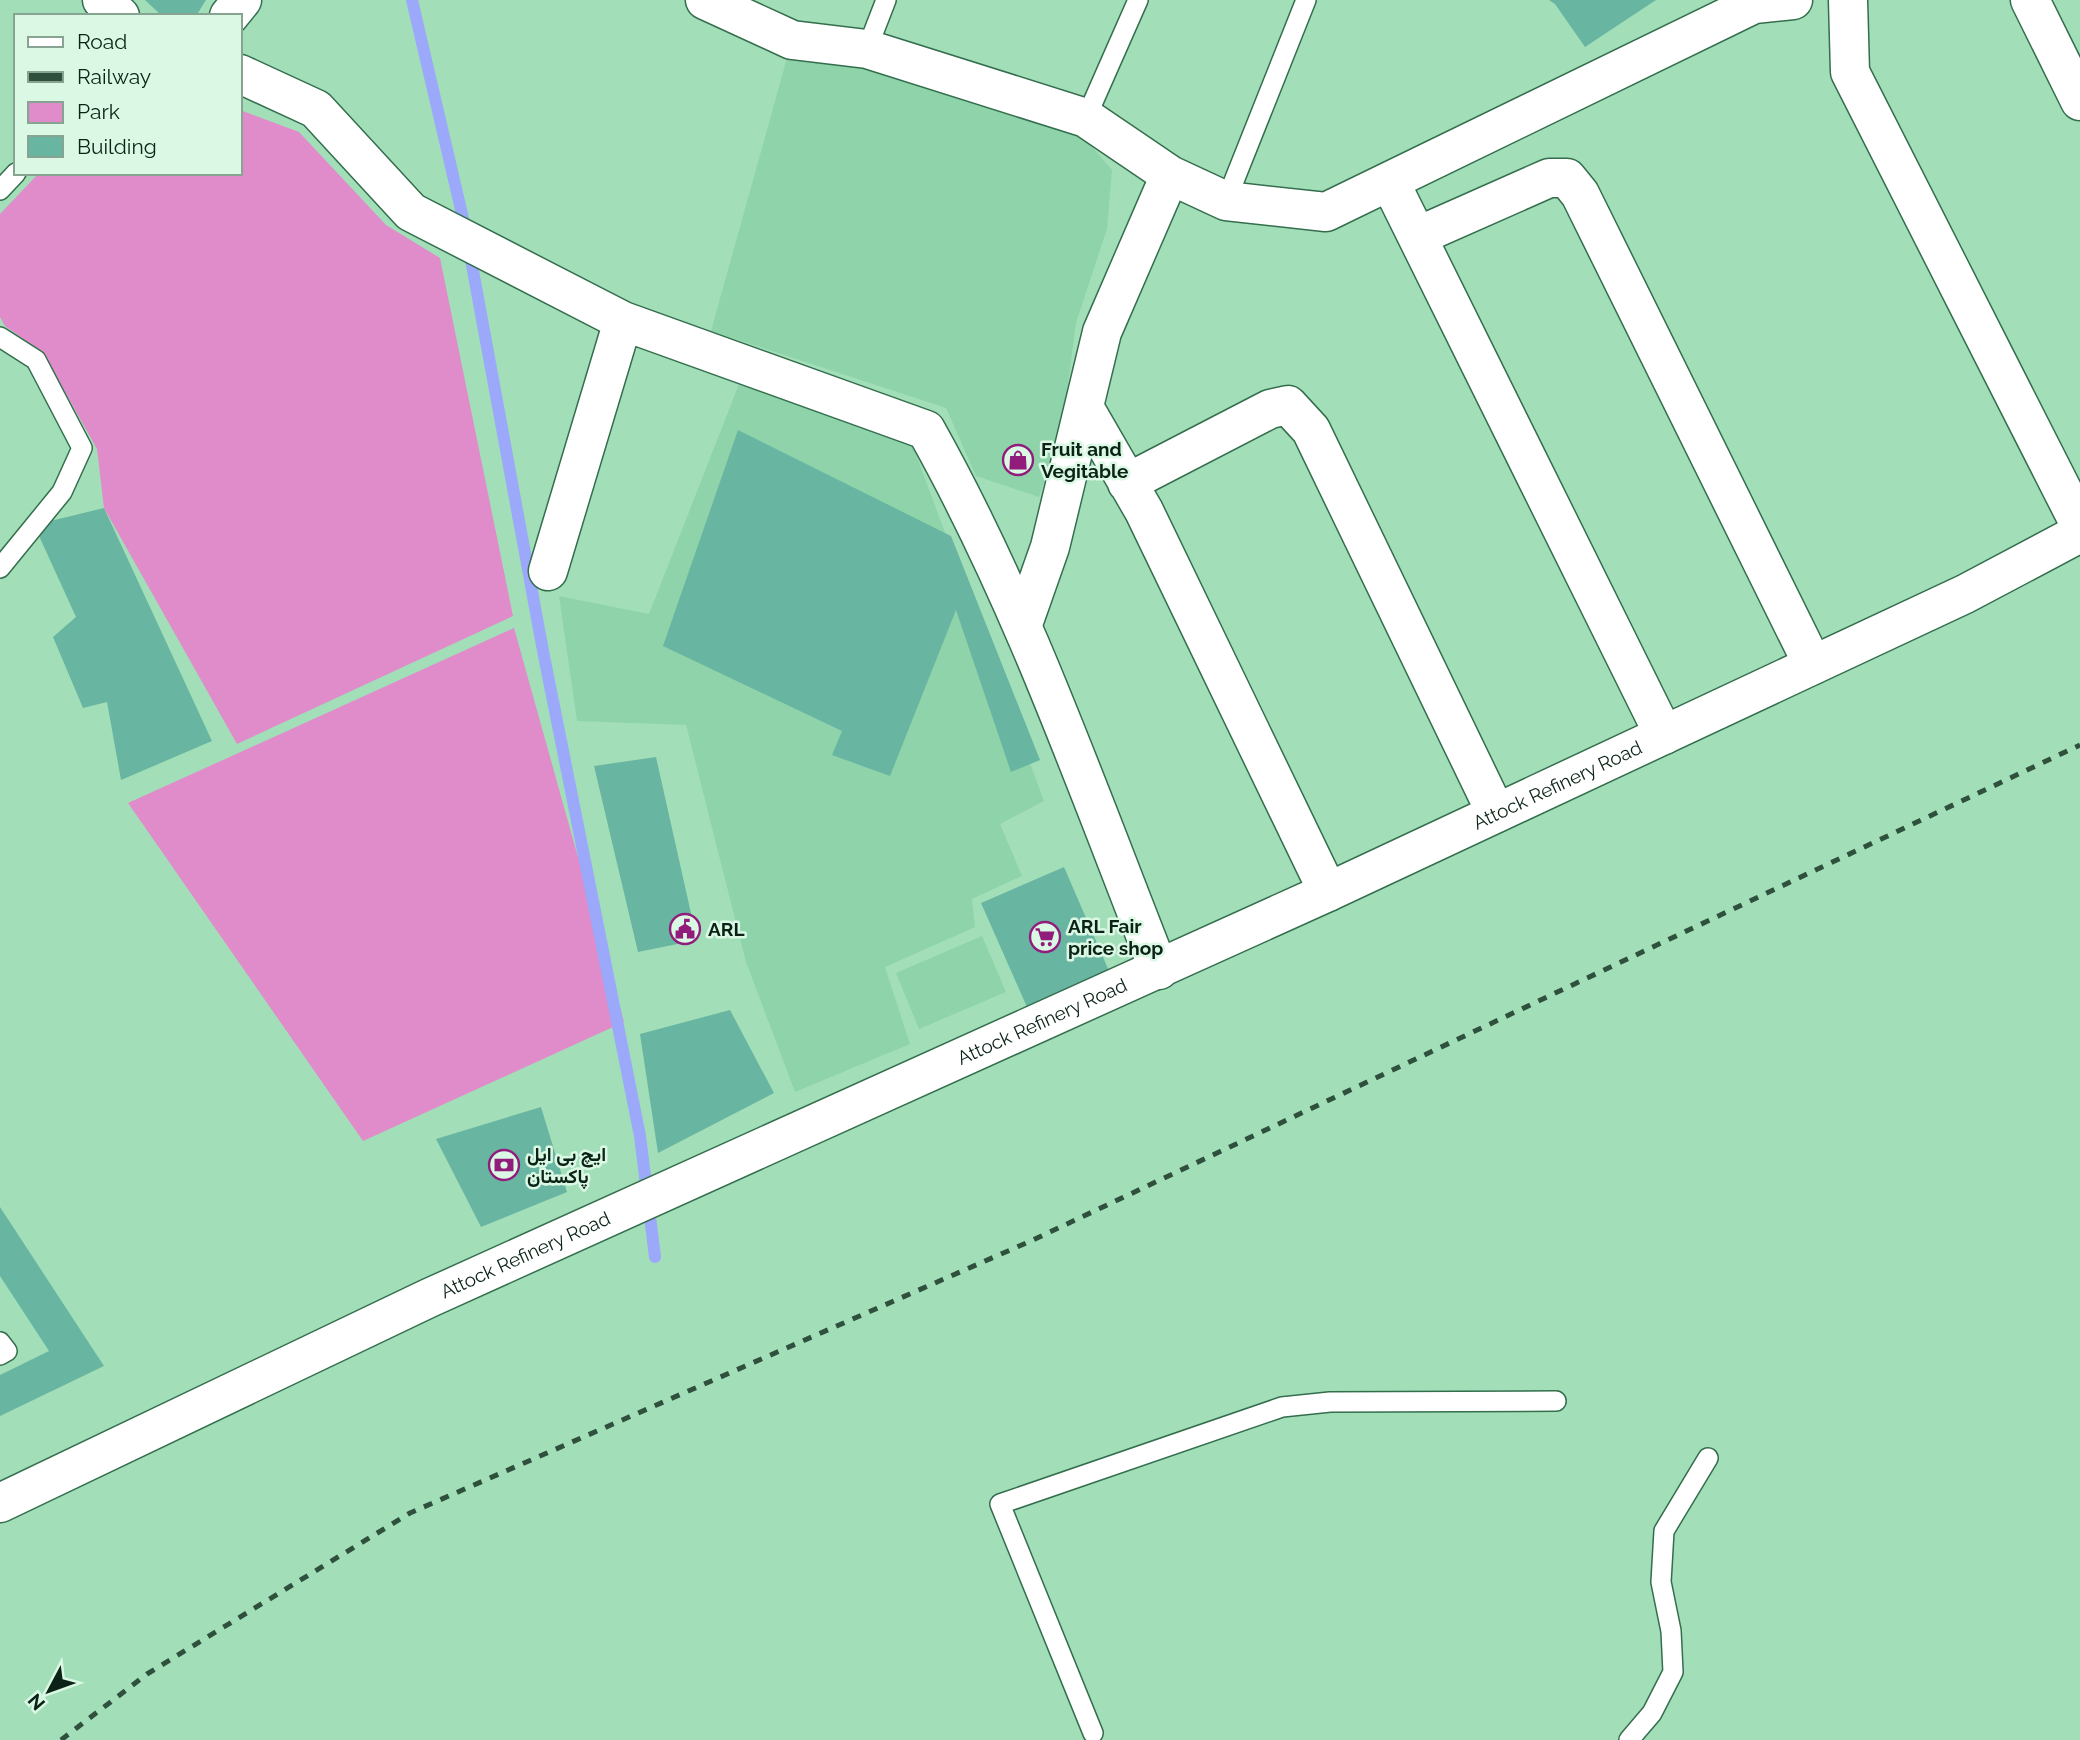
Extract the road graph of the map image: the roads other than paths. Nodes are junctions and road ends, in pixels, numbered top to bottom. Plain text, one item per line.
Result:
1 (102, 0) edge
2 (242, 0) edge
3 (705, 0) edge
4 (886, 0) edge
5 (1138, 0) edge
6 (1306, 0) edge
7 (1793, 0) edge
8 (1849, 0) edge
9 (2030, 0) edge
10 (1754, 2) edge
11 (118, 14) edge
12 (231, 14) edge
13 (867, 49) junction
14 (242, 75) edge
15 (2080, 102) edge
16 (1086, 118) junction
17 (14, 175) edge
18 (1170, 175) junction
19 (1390, 182) junction
20 (0, 190) edge
21 (1226, 201) junction
22 (1418, 236) junction
23 (623, 321) junction
24 (0, 337) edge
25 (1084, 407) junction
26 (1127, 483) junction
27 (2080, 525) edge
28 (2080, 533) edge
29 (0, 568) edge
30 (548, 571) dead end
31 (1023, 624) junction
32 (1813, 665) junction
33 (1664, 735) junction
34 (1496, 813) junction
35 (1328, 892) junction
36 (1159, 970) junction
37 (0, 1342) edge
38 (0, 1355) edge
39 (1556, 1401) dead end
40 (1708, 1458) dead end
41 (0, 1503) edge
42 (1093, 1733) dead end
43 (1629, 1740) edge

1 - 11 street
2 - 12 street
3 - 13 street
4 - 13 lane
5 - 16 lane
6 - 21 lane
7 - 10 street
8 - 27 street
9 - 15 street
10 - 19 street
13 - 16 street
14 - 23 street
16 - 18 street
17 - 20 lane
18 - 21 street
18 - 25 street
19 - 21 street
19 - 22 street
22 - 32 street
22 - 33 street
23 - 30 street
23 - 31 street
24 - 29 lane
25 - 26 street
25 - 31 street
26 - 34 street
26 - 35 street
28 - 32 street, Attock Refinery Road
31 - 36 street
32 - 33 street, Attock Refinery Road
33 - 34 street, Attock Refinery Road
34 - 35 street, Attock Refinery Road
35 - 36 street, Attock Refinery Road
36 - 41 street, Attock Refinery Road
37 - 38 lane
39 - 42 lane
40 - 43 lane

